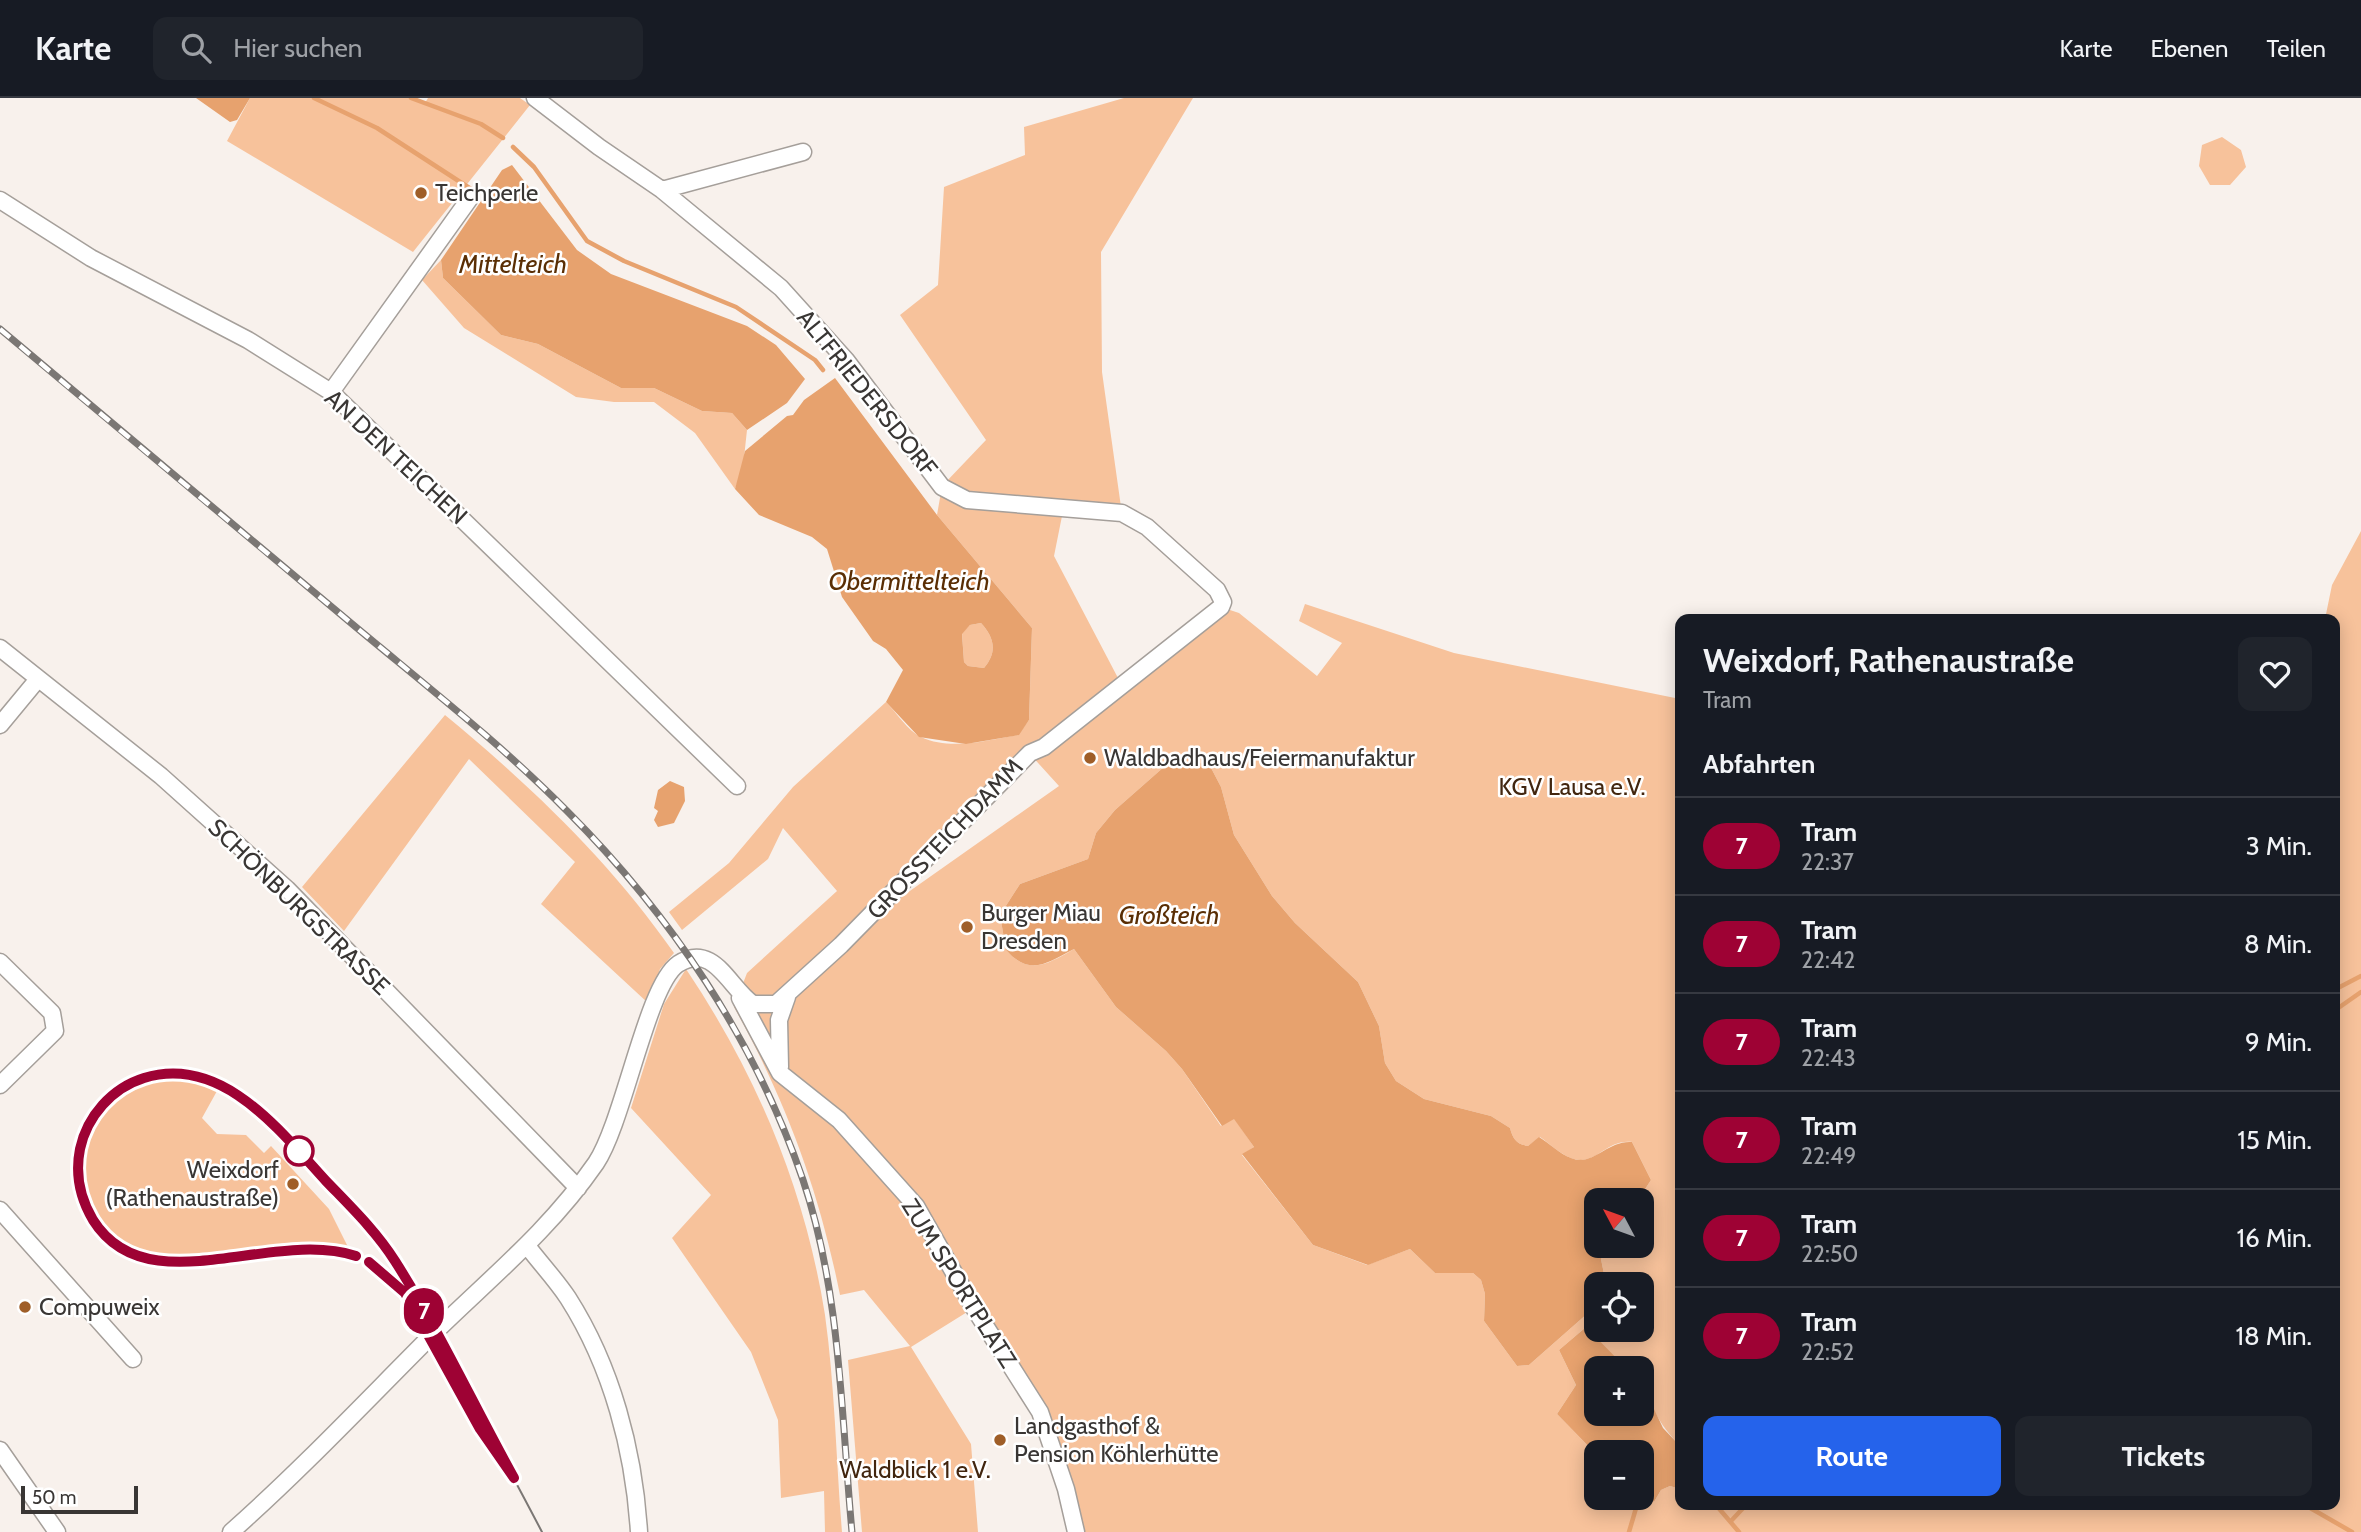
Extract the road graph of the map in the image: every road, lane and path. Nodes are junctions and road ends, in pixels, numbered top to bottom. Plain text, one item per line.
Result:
1 (535, 98) edge
2 (803, 152) dead end
3 (662, 190) junction
4 (470, 198) dead end
5 (0, 200) edge
6 (331, 392) junction
7 (1221, 607) joint
8 (0, 648) edge
9 (38, 678) junction
10 (0, 725) edge
11 (737, 786) dead end
12 (0, 962) edge
13 (732, 984) junction
14 (791, 990) junction
15 (780, 1073) junction
16 (0, 1085) edge
17 (578, 1188) junction
18 (0, 1210) edge
19 (528, 1247) junction
20 (132, 1359) dead end
21 (0, 1450) edge
22 (239, 1530) edge
23 (57, 1532) edge
24 (639, 1532) edge
25 (1076, 1532) edge

1 - 3 street, ALTFRIEDERSDORF
2 - 3 street
3 - 7 street, ALTFRIEDERSDORF
4 - 6 street
5 - 6 street, AN DEN TEICHEN
6 - 11 street, AN DEN TEICHEN
7 - 14 street, GROSSTEICHDAMM
8 - 9 street, SCHÖNBURGSTRASSE
9 - 10 street
9 - 17 street, SCHÖNBURGSTRASSE
12 - 16 street
13 - 14 street, GROSSTEICHDAMM
13 - 15 street, ZUM SPORTPLATZ
13 - 17 street, GROSSTEICHDAMM
14 - 15 street
15 - 25 street, ZUM SPORTPLATZ
17 - 19 street
18 - 20 street
19 - 22 street
19 - 24 street
21 - 23 street

